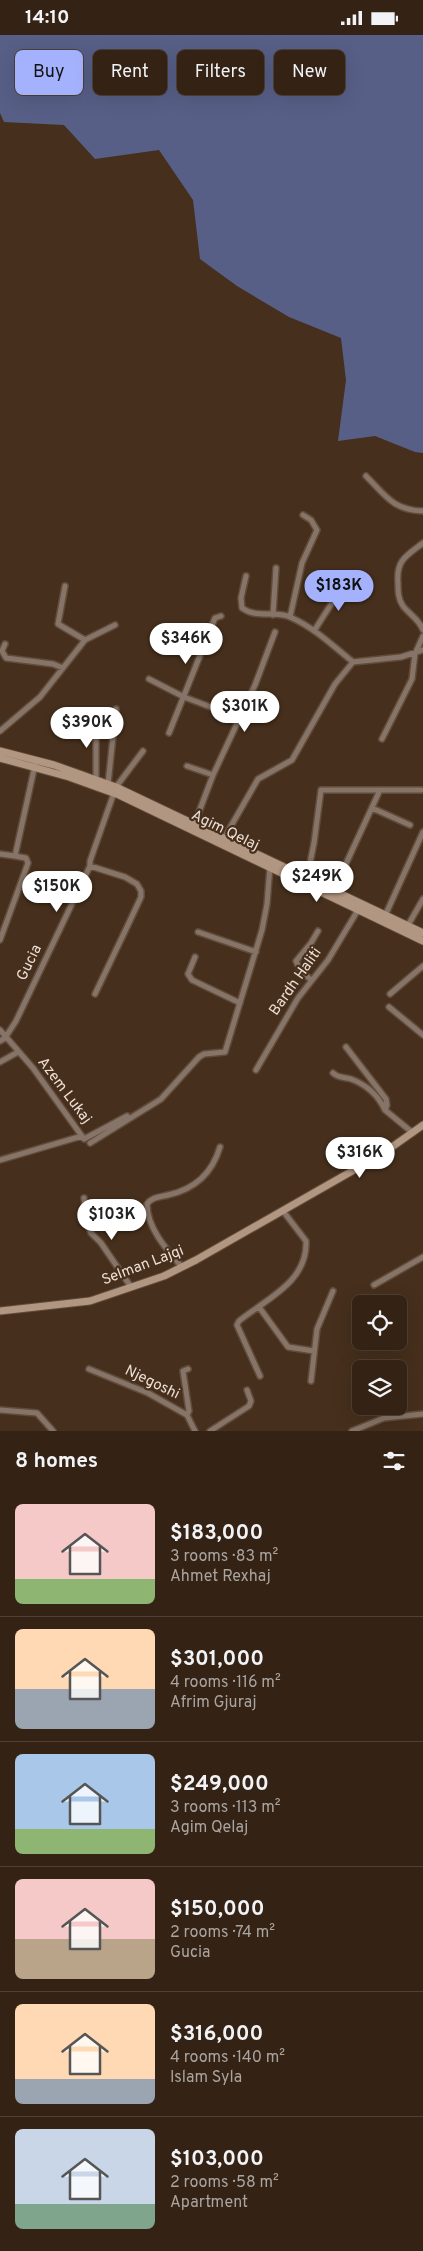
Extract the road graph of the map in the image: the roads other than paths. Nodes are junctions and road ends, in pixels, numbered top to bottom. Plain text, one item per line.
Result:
1 (366, 476) dead end
2 (423, 511) edge
3 (303, 515) dead end
4 (423, 543) edge
5 (276, 568) dead end
6 (246, 576) dead end
7 (346, 581) dead end
8 (65, 586) dead end
9 (221, 615) dead end
10 (273, 615) junction
11 (290, 617) junction
12 (115, 625) dead end
13 (423, 630) edge
14 (314, 631) junction
15 (274, 632) dead end
16 (423, 636) edge
17 (85, 640) junction
18 (5, 644) dead end
19 (423, 650) edge
20 (414, 654) junction
21 (353, 662) junction
22 (62, 668) junction
23 (149, 679) dead end
24 (184, 697) junction
25 (116, 709) dead end
26 (240, 718) junction
27 (96, 720) dead end
28 (0, 731) edge
29 (169, 733) dead end
30 (382, 739) dead end
31 (0, 751) edge
32 (143, 751) dead end
33 (0, 758) edge
34 (20, 760) junction
35 (35, 764) junction
36 (188, 766) dead end
37 (213, 775) junction
38 (95, 783) junction
39 (108, 784) junction
40 (380, 789) junction
41 (115, 790) junction
42 (420, 790) dead end
43 (372, 808) junction
44 (410, 825) dead end
45 (193, 827) junction
46 (423, 832) edge
47 (222, 841) junction
48 (0, 854) edge
49 (15, 856) junction
50 (270, 864) junction
51 (90, 866) junction
52 (307, 878) junction
53 (332, 894) junction
54 (423, 899) edge
55 (358, 910) junction
56 (384, 918) junction
57 (406, 929) junction
58 (318, 931) dead end
59 (198, 932) dead end
60 (420, 932) edge
61 (0, 940) edge
62 (423, 941) edge
63 (256, 952) junction
64 (195, 957) dead end
65 (423, 966) edge
66 (311, 980) junction
67 (95, 994) dead end
68 (390, 994) dead end
69 (240, 1003) junction
70 (389, 1007) dead end
71 (0, 1030) edge
72 (423, 1035) edge
73 (2, 1039) edge
74 (346, 1047) dead end
75 (18, 1052) junction
76 (0, 1062) edge
77 (256, 1070) dead end
78 (333, 1073) dead end
79 (142, 1107) dead end
80 (385, 1110) junction
81 (423, 1125) edge
82 (413, 1133) junction
83 (82, 1136) junction
84 (90, 1143) dead end
85 (220, 1147) dead end
86 (0, 1161) edge
87 (84, 1198) dead end
88 (283, 1211) junction
89 (423, 1257) edge
90 (182, 1267) junction
91 (374, 1285) dead end
92 (131, 1287) junction
93 (333, 1291) dead end
94 (259, 1307) junction
95 (0, 1311) edge
96 (314, 1351) junction
97 (88, 1369) dead end
98 (188, 1369) dead end
99 (260, 1376) dead end
100 (311, 1381) dead end
101 (247, 1390) dead end
102 (0, 1410) edge
103 (423, 1414) edge
104 (187, 1415) junction
105 (53, 1431) edge
106 (195, 1431) edge
107 (210, 1431) edge
108 (352, 1431) edge

1 - 2 street
3 - 11 street
4 - 13 street
5 - 10 street
6 - 10 street
7 - 14 street
8 - 17 street
9 - 24 street
10 - 11 street
11 - 14 street
12 - 17 street
14 - 21 street
15 - 26 street
16 - 20 street
17 - 22 street
18 - 22 street
19 - 20 street
20 - 21 street
20 - 30 street
21 - 47 street
22 - 28 street
23 - 24 street
24 - 26 street
24 - 29 street
25 - 39 street
26 - 37 street
27 - 38 street
31 - 34 main road, Agim Qelaj
32 - 41 street
33 - 34 main road, Agim Qelaj
34 - 35 main road, Agim Qelaj
35 - 38 main road, Agim Qelaj
35 - 49 street
36 - 37 street
37 - 45 street
38 - 39 main road, Agim Qelaj
38 - 41 main road, Agim Qelaj
39 - 41 main road, Agim Qelaj
40 - 42 street
40 - 43 street
40 - 52 street
41 - 45 main road, Agim Qelaj
41 - 51 street, Gucia
43 - 44 street
43 - 53 street
45 - 47 main road, Agim Qelaj
46 - 56 street
47 - 50 main road, Agim Qelaj
48 - 49 street
49 - 61 street
50 - 52 main road, Agim Qelaj
50 - 53 main road, Agim Qelaj
50 - 63 street
51 - 67 street
51 - 73 street, Gucia
52 - 53 main road, Agim Qelaj
53 - 55 main road, Agim Qelaj
53 - 56 main road, Agim Qelaj
54 - 57 street
55 - 56 main road, Agim Qelaj
55 - 66 street, Bardh Haliti
56 - 57 main road, Agim Qelaj
57 - 60 main road, Agim Qelaj
58 - 66 street
59 - 63 street
60 - 62 main road, Agim Qelaj
63 - 69 street
64 - 69 street
65 - 68 street
66 - 77 street, Bardh Haliti
69 - 84 street, Azem Lukaj
70 - 72 street
71 - 73 street, Azem Lukaj
73 - 75 street, Azem Lukaj
74 - 80 street
75 - 76 street
75 - 83 street, Azem Lukaj
78 - 80 street
79 - 83 street, Azem Lukaj
80 - 82 street
81 - 82 main road, Selman Lajqi
82 - 88 main road, Selman Lajqi
83 - 86 street
85 - 90 street
87 - 92 street
88 - 90 main road, Selman Lajqi
88 - 94 street
89 - 91 street
90 - 92 main road, Selman Lajqi
92 - 95 main road, Selman Lajqi
93 - 96 street
94 - 96 street
94 - 99 street
96 - 100 street
97 - 104 street, Njegoshi
98 - 104 street
101 - 107 street
102 - 105 street
103 - 108 street
104 - 106 street, Njegoshi

